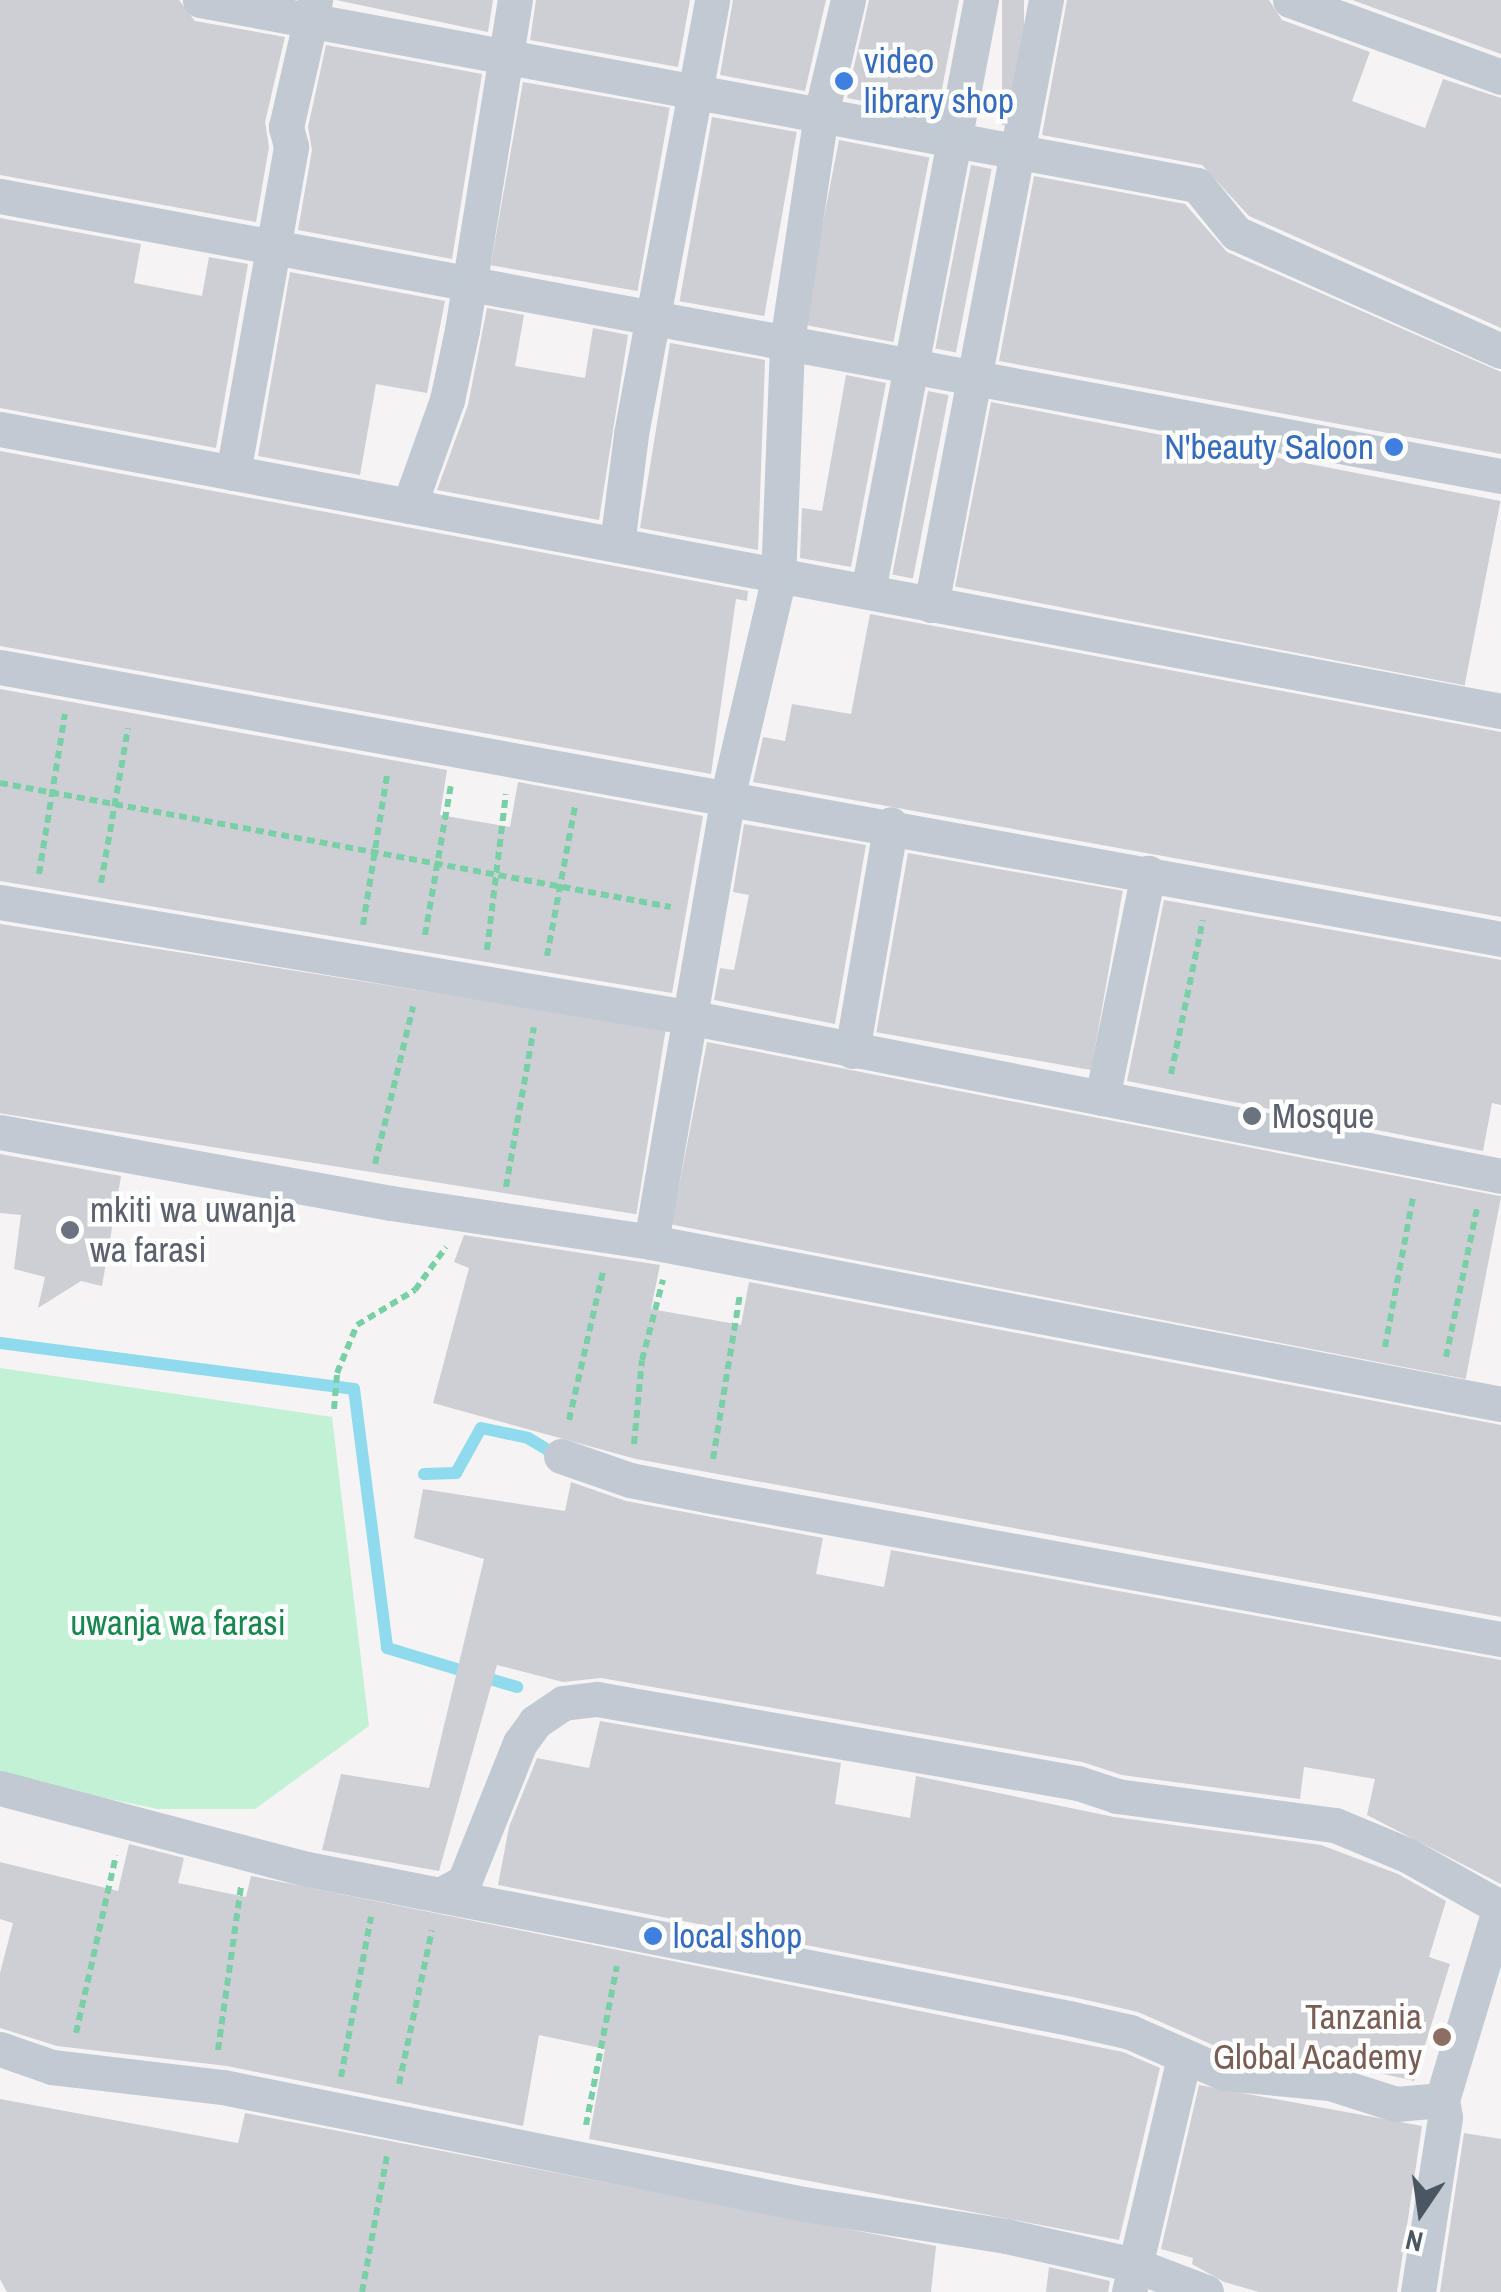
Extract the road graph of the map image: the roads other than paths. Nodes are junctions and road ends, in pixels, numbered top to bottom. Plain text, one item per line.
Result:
1 (200, 0) edge
2 (515, 0) edge
3 (712, 0) edge
4 (848, 0) edge
5 (981, 0) edge
6 (1046, 0) edge
7 (1290, 0) edge
8 (314, 8) edge
9 (504, 55) junction
10 (1501, 77) edge
11 (694, 92) junction
12 (821, 114) junction
13 (956, 140) junction
14 (1015, 152) junction
15 (0, 196) edge
16 (270, 244) junction
17 (468, 286) junction
18 (651, 318) junction
19 (787, 342) junction
20 (1501, 351) edge
21 (914, 369) junction
22 (975, 376) junction
23 (0, 429) edge
24 (233, 473) junction
25 (1501, 476) edge
26 (409, 506) junction
27 (617, 544) junction
28 (778, 580) junction
29 (868, 590) junction
30 (931, 605) junction
31 (0, 667) edge
32 (1501, 711) edge
33 (728, 794) junction
34 (891, 824) junction
35 (1148, 873) junction
36 (16, 906) edge
37 (1501, 938) edge
38 (693, 1018) junction
39 (852, 1051) junction
40 (1102, 1098) junction
41 (0, 1132) edge
42 (1492, 1175) edge
43 (660, 1244) junction
44 (1501, 1404) edge
45 (561, 1456) road end
46 (1501, 1638) edge
47 (0, 1788) edge
48 (440, 1895) junction
49 (1500, 1907) edge
50 (0, 2048) edge
51 (1184, 2058) junction
52 (1442, 2100) junction
53 (1132, 2279) edge
54 (1206, 2292) edge
55 (1418, 2292) edge

1 - 8 street
2 - 9 street
3 - 11 street
4 - 12 street
5 - 13 street
6 - 14 street
7 - 10 street
8 - 9 street
8 - 16 street
9 - 11 street
9 - 17 street
11 - 12 street
11 - 18 street
12 - 13 street
12 - 19 street
13 - 14 street
13 - 21 street
14 - 20 street
14 - 22 street
15 - 16 street
16 - 17 street
16 - 24 street
17 - 18 street
17 - 26 street
18 - 19 street
18 - 27 street
19 - 21 street
19 - 28 street
21 - 22 street
21 - 29 street
22 - 25 street
22 - 30 street
23 - 24 street
24 - 26 street
26 - 27 street
27 - 28 street
28 - 29 street
28 - 33 street
29 - 30 street
30 - 32 street
31 - 33 street
33 - 34 street
33 - 38 street
34 - 35 street
34 - 39 street
35 - 37 street
35 - 40 street
36 - 38 street
38 - 39 street
38 - 43 street
39 - 40 street
40 - 42 street
41 - 43 street
43 - 44 street
45 - 46 street
47 - 48 street
48 - 49 street
48 - 51 street
49 - 52 street
50 - 53 street
51 - 52 street
51 - 53 street
52 - 55 street
53 - 54 street

